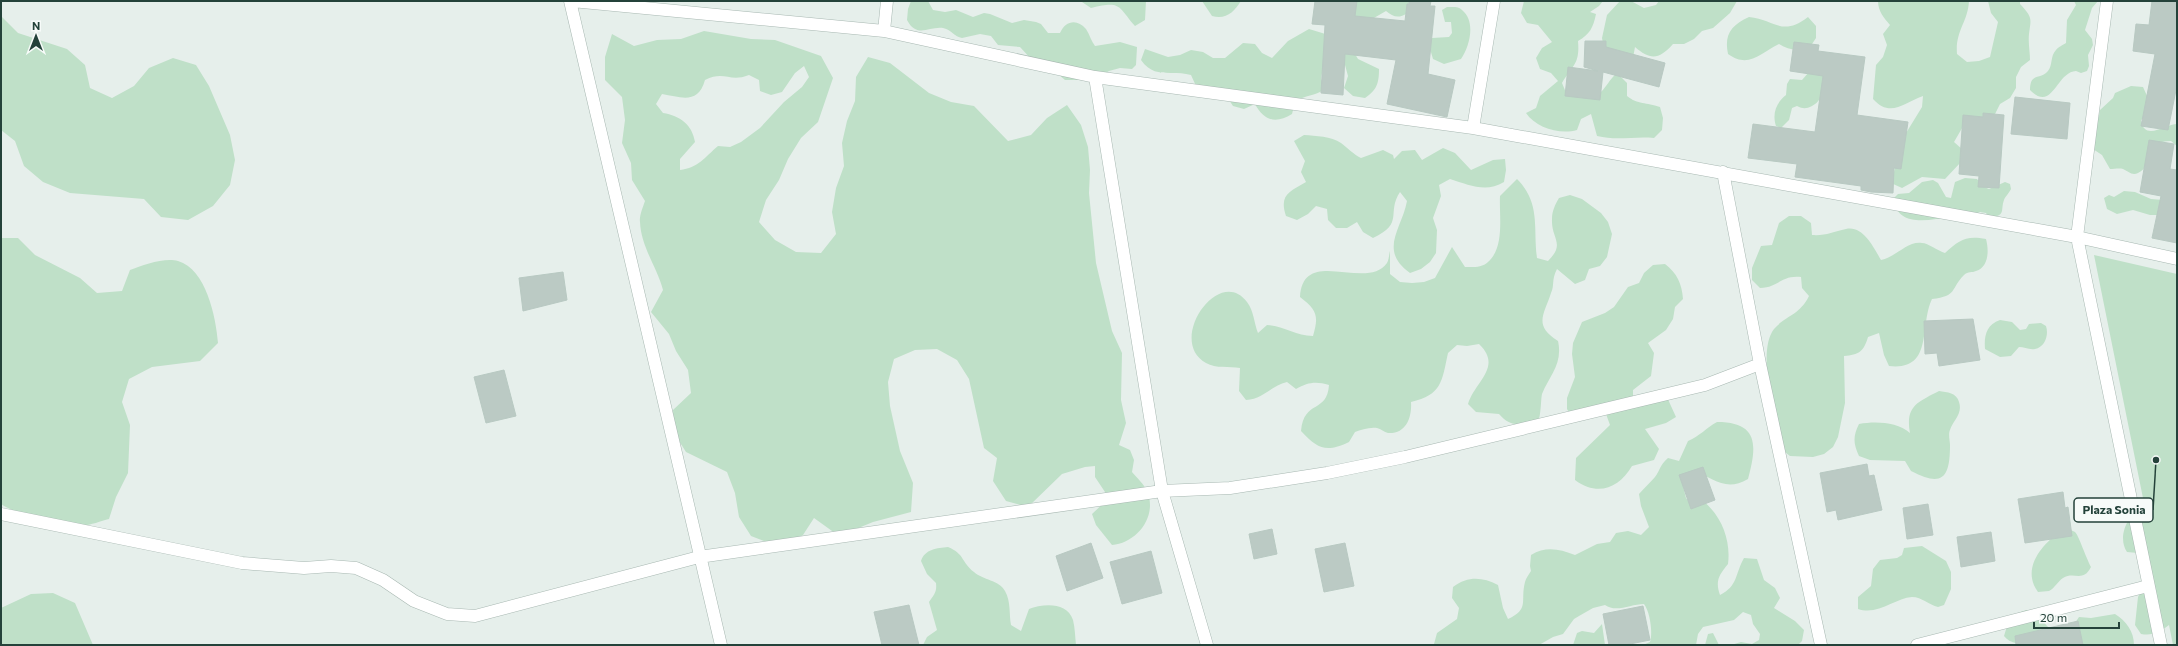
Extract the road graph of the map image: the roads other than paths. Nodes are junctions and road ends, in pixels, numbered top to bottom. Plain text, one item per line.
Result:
1 (571, 1) edge
2 (887, 1) edge
3 (1494, 1) edge
4 (2107, 1) edge
5 (884, 31) junction
6 (1095, 77) junction
7 (1473, 128) junction
8 (1723, 172) junction
9 (2077, 237) junction
10 (2177, 259) edge
11 (1760, 364) junction
12 (1162, 491) junction
13 (1, 514) edge
14 (699, 557) junction
15 (2148, 586) junction
16 (721, 645) edge
17 (1207, 645) edge
18 (1821, 645) edge
19 (1917, 645) edge
20 (2161, 645) edge

1 - 5 street
1 - 14 street
2 - 5 street
3 - 7 street
4 - 9 street
5 - 6 street
6 - 7 street
6 - 12 street
7 - 8 street
8 - 9 street
8 - 11 street
9 - 10 street
9 - 15 street
11 - 12 street
11 - 18 street
12 - 14 street
12 - 17 street
13 - 14 street
14 - 16 street
15 - 19 street
15 - 20 street

